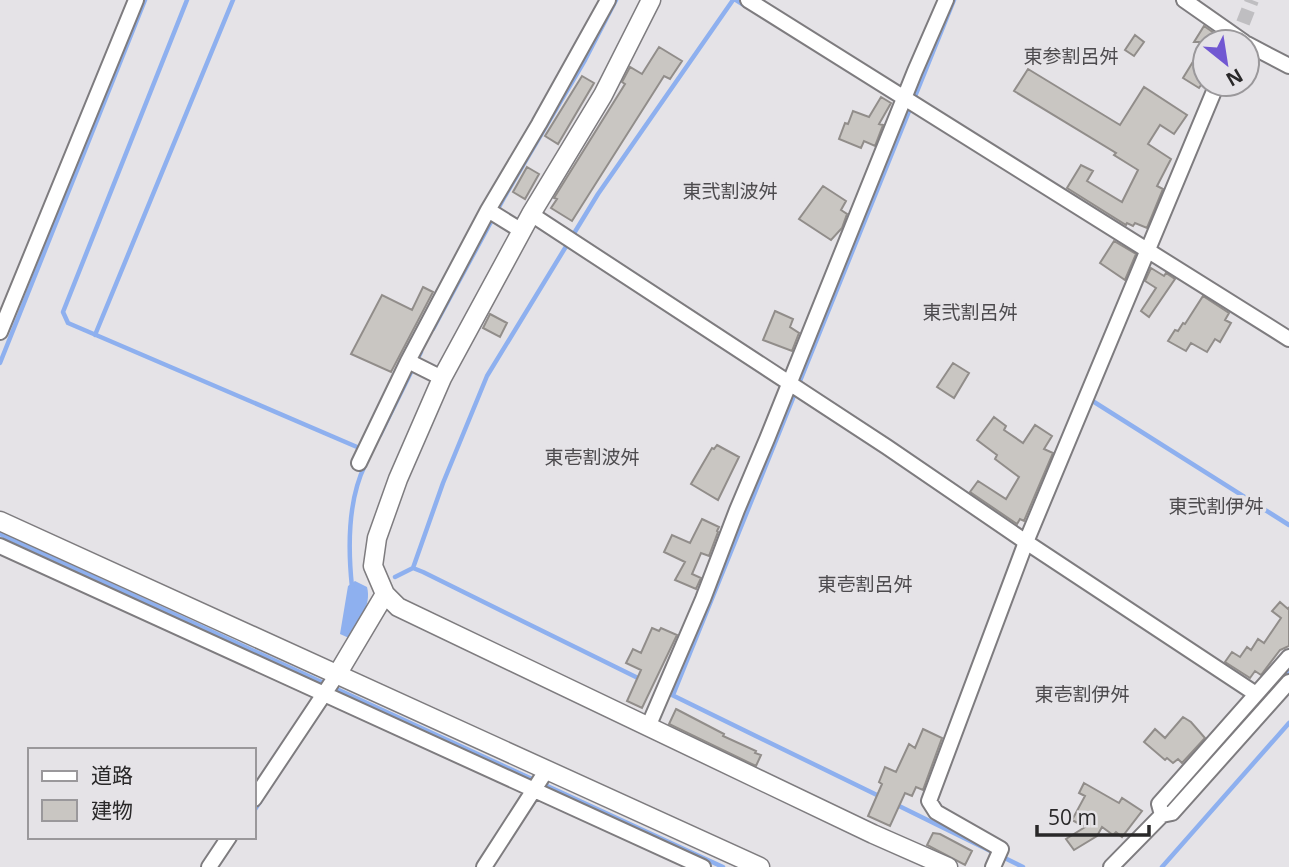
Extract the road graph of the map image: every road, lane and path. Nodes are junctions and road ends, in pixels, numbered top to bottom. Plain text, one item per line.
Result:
1 (136, 0) edge
2 (608, 0) edge
3 (650, 0) edge
4 (748, 0) edge
5 (946, 0) edge
6 (1184, 0) edge
7 (1243, 23) tunnel mouth
8 (1223, 28) edge
9 (1242, 28) edge
10 (1261, 51) edge
11 (1289, 66) edge
12 (1212, 98) edge
13 (907, 102) junction
14 (492, 213) junction
15 (531, 214) junction
16 (522, 231) junction
17 (1151, 252) junction
18 (0, 332) edge
19 (1289, 340) edge
20 (412, 363) junction
21 (442, 378) junction
22 (795, 387) junction
23 (363, 455) dead end
24 (0, 521) edge
25 (1030, 544) junction
26 (0, 546) edge
27 (385, 594) junction
28 (1289, 657) edge
29 (1289, 682) edge
30 (330, 685) junction
31 (1256, 694) junction
32 (648, 727) junction
33 (536, 784) junction
34 (256, 796) edge
35 (1162, 815) junction
36 (228, 839) edge
37 (996, 860) edge
38 (752, 865) edge
39 (209, 867) edge
40 (484, 867) edge
41 (703, 867) edge
42 (948, 867) edge
43 (1111, 867) edge

1 - 18 street
2 - 14 street
3 - 15 street
4 - 13 street
5 - 13 street
6 - 8 street
7 - 9 street
10 - 11 street
12 - 17 street
13 - 17 street
13 - 22 street
14 - 16 street
14 - 20 street
15 - 16 street
15 - 22 street
16 - 21 street
17 - 19 street
17 - 25 street
20 - 21 street
20 - 23 street
21 - 27 street
22 - 25 street
22 - 32 street
24 - 30 street
25 - 31 street
25 - 37 street
26 - 30 street
27 - 30 street
27 - 32 street
28 - 31 street
29 - 35 street
30 - 33 street
30 - 33 street
30 - 34 street
31 - 35 street
32 - 42 street
33 - 38 street
33 - 40 street
33 - 41 street
35 - 43 street
36 - 39 street

